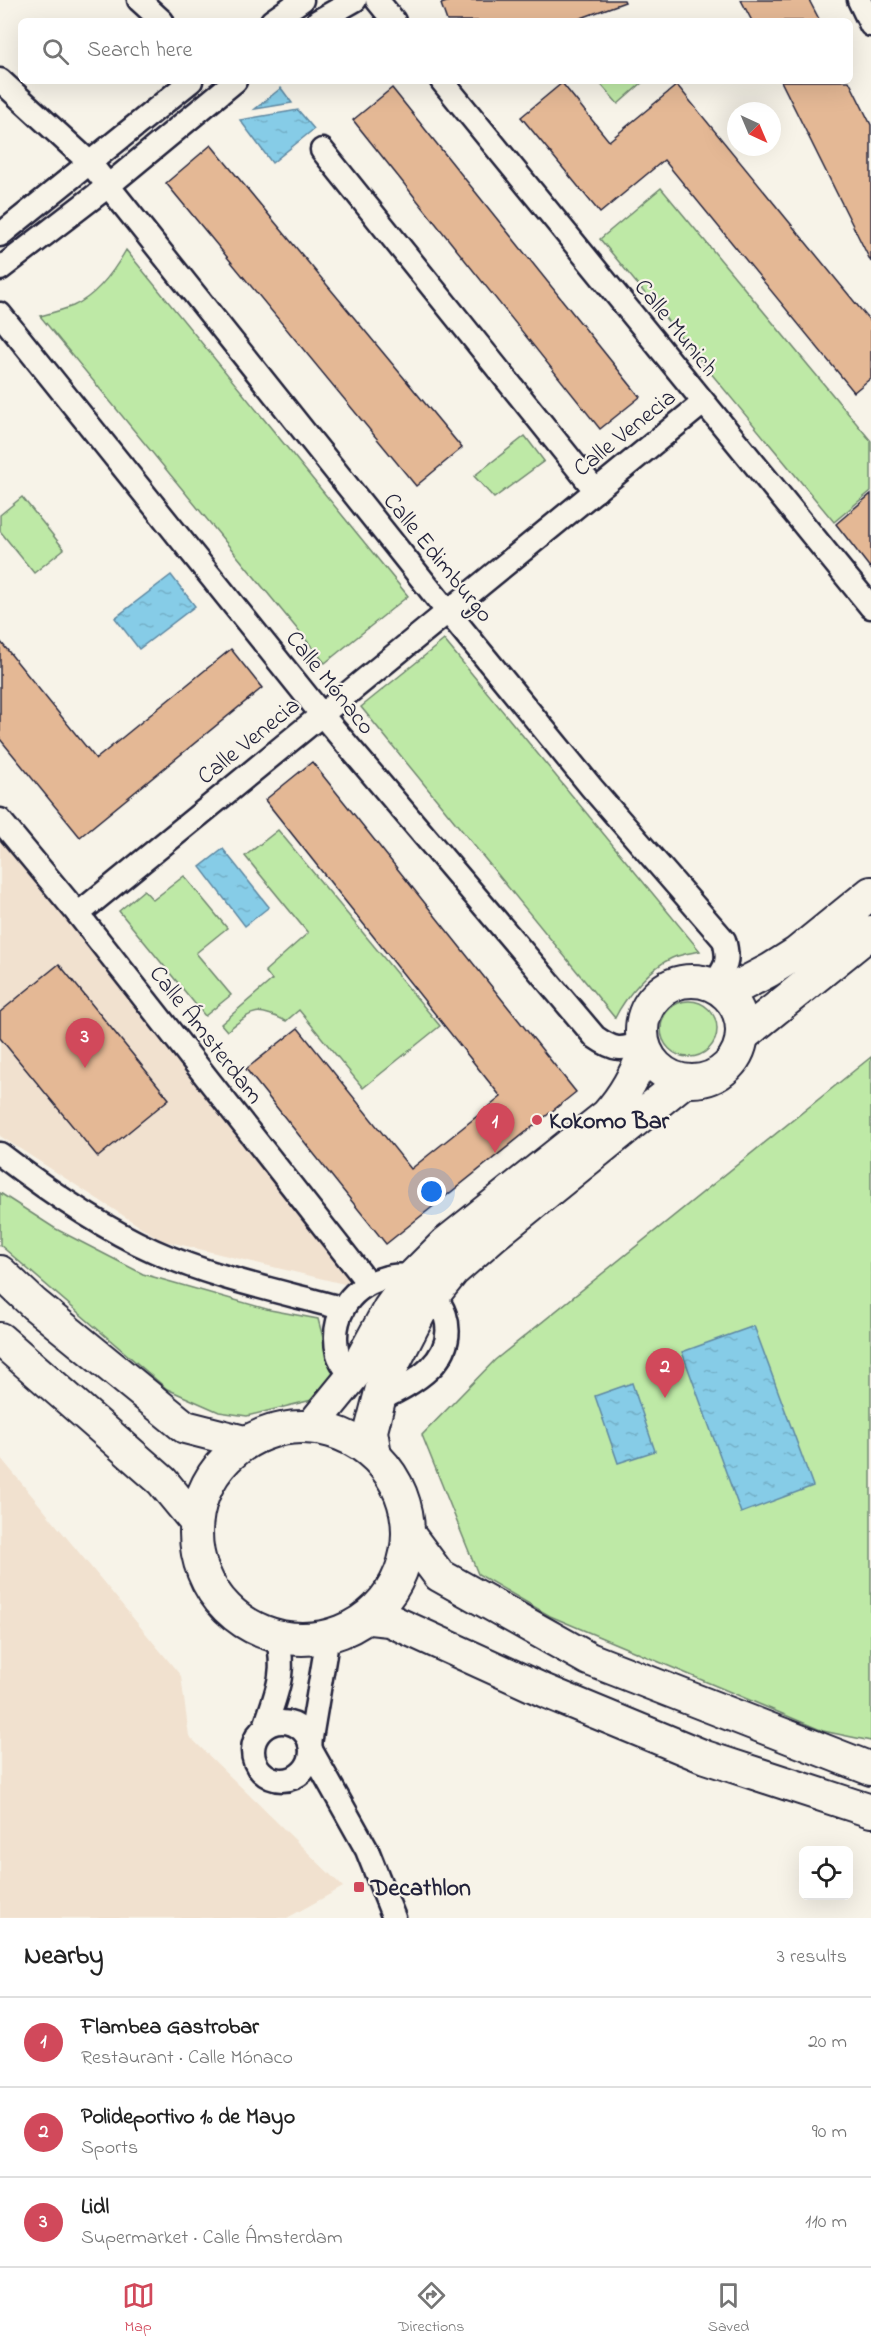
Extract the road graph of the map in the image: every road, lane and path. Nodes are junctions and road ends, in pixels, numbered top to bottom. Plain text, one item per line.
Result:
1 (139, 0) edge
2 (302, 0) edge
3 (355, 0) edge
4 (377, 0) edge
5 (859, 0) edge
6 (159, 18) edge
7 (276, 18) edge
8 (323, 18) edge
9 (392, 18) edge
10 (871, 25) edge
11 (0, 80) edge
12 (186, 84) edge
13 (231, 84) edge
14 (444, 84) edge
15 (322, 150) dead end
16 (90, 163) junction
17 (108, 186) junction
18 (0, 236) edge
19 (0, 269) edge
20 (0, 314) edge
21 (703, 403) junction
22 (596, 491) junction
23 (871, 607) edge
24 (448, 612) junction
25 (321, 715) junction
26 (0, 820) edge
27 (871, 893) edge
28 (78, 914) junction
29 (871, 932) edge
30 (720, 989) junction
31 (742, 1036) junction
32 (644, 1047) junction
33 (684, 1081) junction
34 (0, 1154) edge
35 (0, 1272) edge
36 (368, 1283) junction
37 (422, 1286) junction
38 (341, 1308) junction
39 (0, 1339) edge
40 (352, 1377) junction
41 (312, 1426) junction
42 (244, 1442) junction
43 (375, 1455) junction
44 (195, 1521) junction
45 (409, 1535) junction
46 (370, 1618) junction
47 (328, 1636) junction
48 (277, 1637) junction
49 (265, 1727) junction
50 (310, 1747) junction
51 (871, 1768) edge
52 (871, 1811) edge
53 (394, 1918) edge

1 - 6 street
2 - 7 street
3 - 8 street
4 - 9 street
5 - 10 street
11 - 16 street, Calle Edimburgo
12 - 16 street
13 - 17 street
14 - 21 street, Calle Munich
15 - 22 street
16 - 17 street, Calle Edimburgo
16 - 18 street
17 - 19 street
17 - 24 street, Calle Edimburgo
20 - 25 street, Calle Mónaco
21 - 22 street, Calle Venecia
21 - 23 street, Calle Munich
22 - 24 street, Calle Venecia
24 - 25 street, Calle Venecia
24 - 30 street, Calle Edimburgo
25 - 28 street, Calle Venecia
25 - 32 street, Calle Mónaco
26 - 28 street, Calle Ámsterdam
27 - 30 main road
28 - 36 street, Calle Ámsterdam
29 - 31 main road
30 - 31 main road
30 - 32 main road
31 - 33 main road
32 - 33 main road
32 - 37 main road
33 - 37 main road
34 - 38 street
35 - 42 main road
36 - 37 street
36 - 38 street
37 - 40 main road
37 - 43 main road
38 - 40 street
39 - 44 main road
40 - 41 main road
41 - 42 main road
41 - 43 main road
42 - 44 main road
43 - 45 main road
44 - 48 main road
45 - 46 main road
45 - 51 main road
46 - 47 main road
46 - 52 main road
47 - 48 main road
47 - 50 street
48 - 49 street
49 - 50 street
49 - 50 street
50 - 53 street

